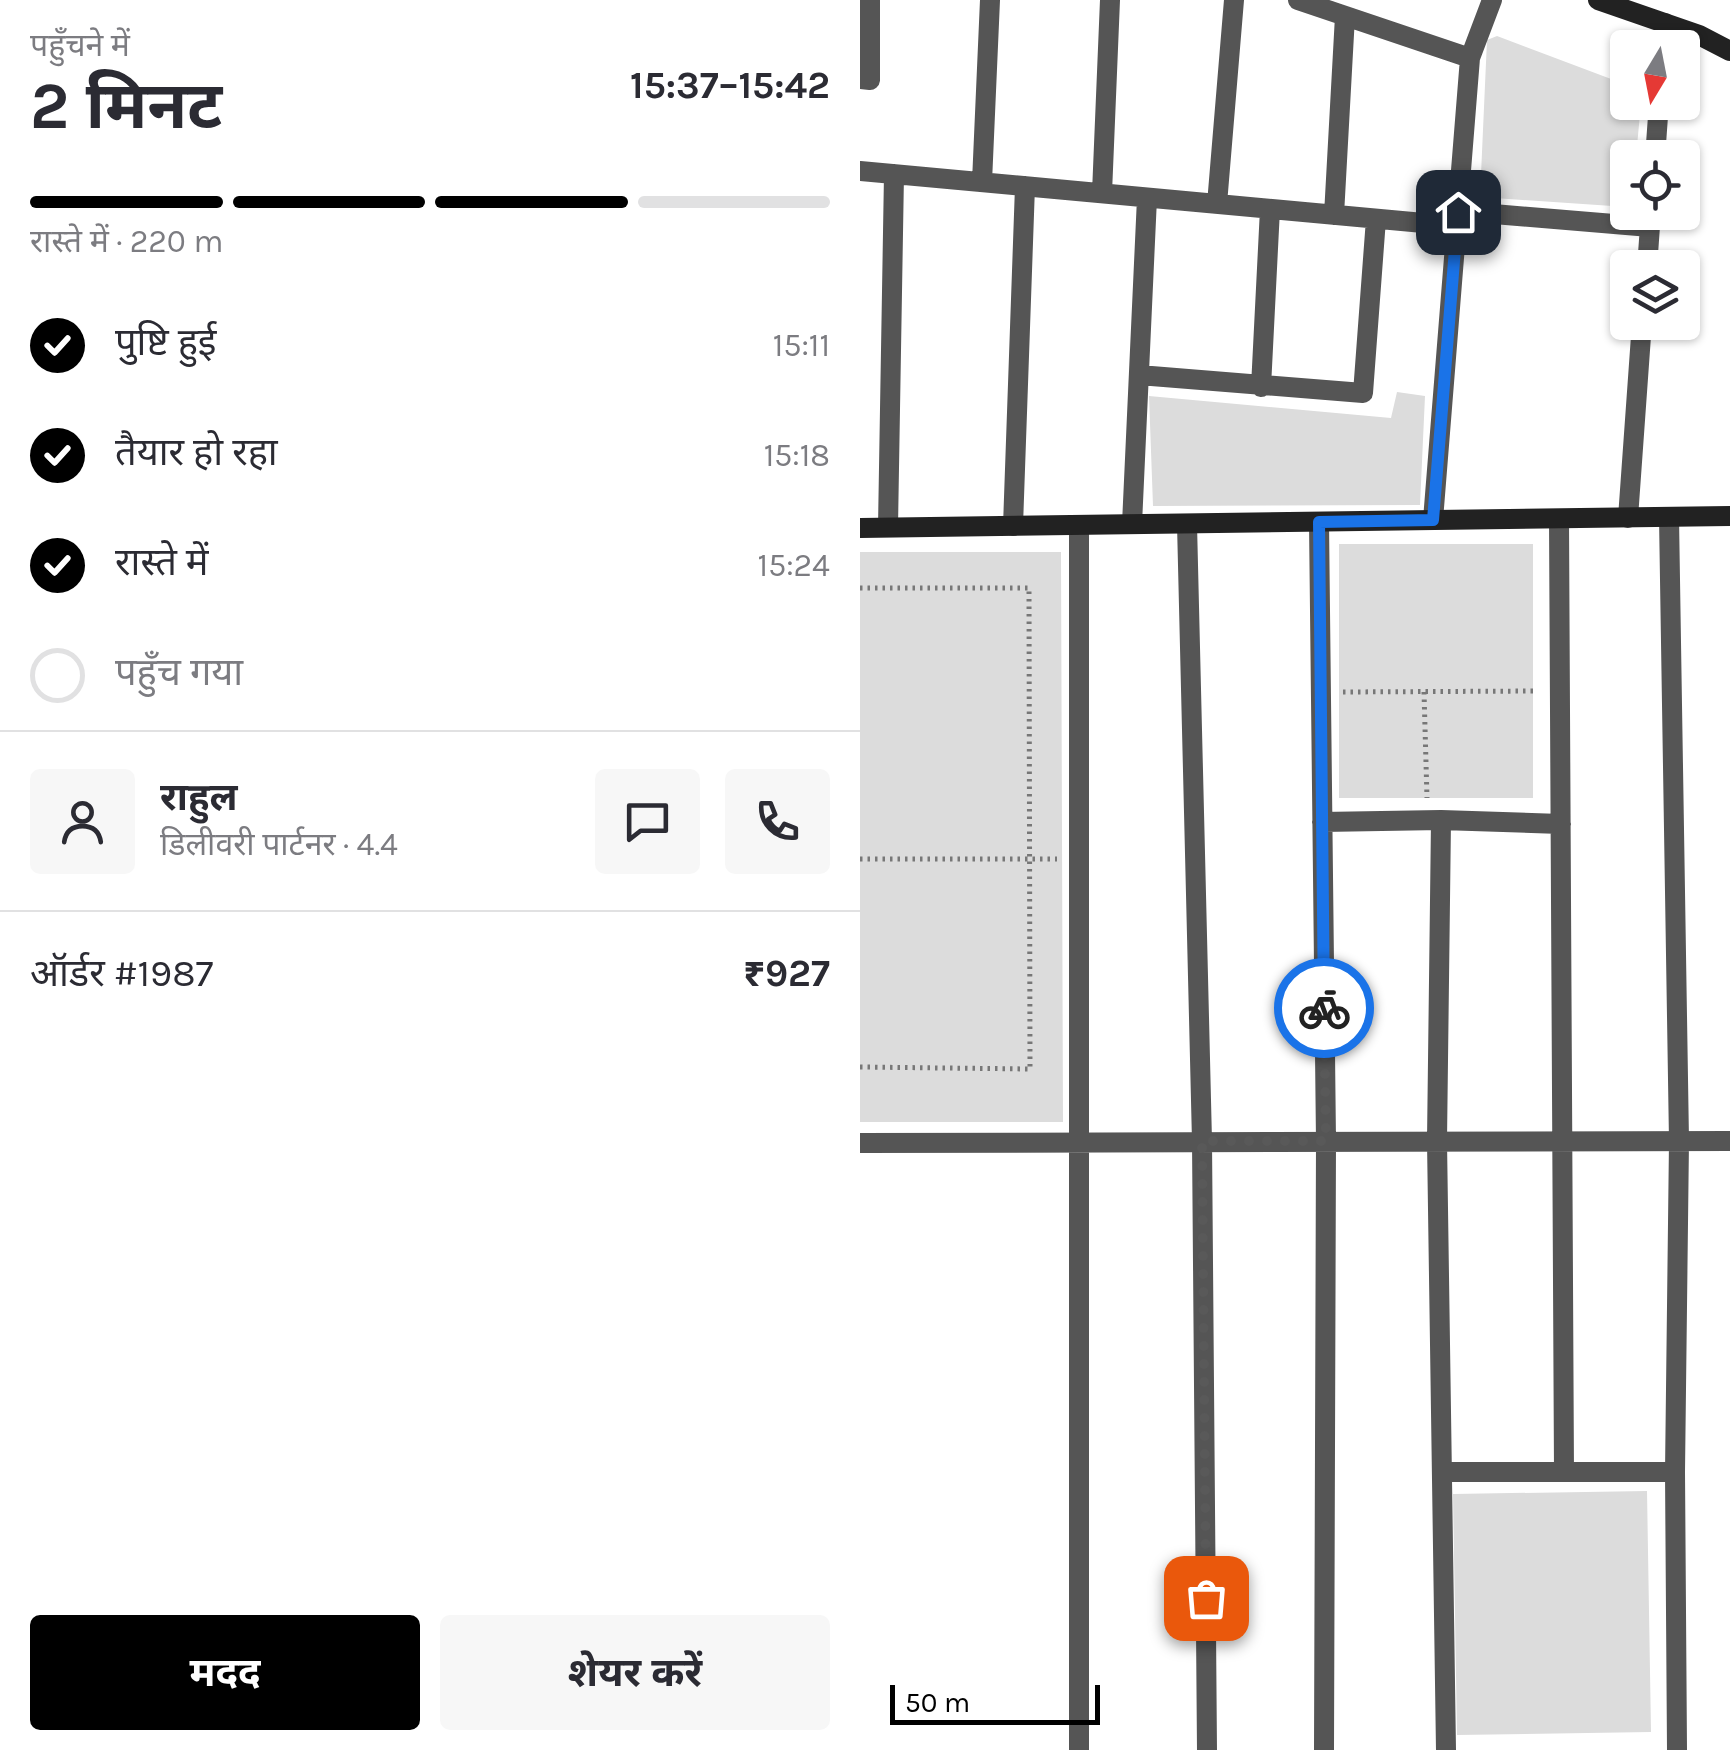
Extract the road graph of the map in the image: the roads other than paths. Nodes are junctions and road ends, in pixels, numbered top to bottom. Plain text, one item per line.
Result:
1 (870, 0) edge
2 (990, 0) edge
3 (1110, 0) edge
4 (1234, 0) edge
5 (1298, 0) edge
6 (1492, 0) edge
7 (1598, 0) edge
8 (1346, 16) junction
9 (1665, 23) junction
10 (1665, 30) edge
11 (1730, 50) edge
12 (1470, 58) junction
13 (860, 79) edge
14 (860, 171) edge
15 (894, 174) junction
16 (982, 182) junction
17 (1026, 186) junction
18 (1102, 194) junction
19 (1147, 198) junction
20 (1217, 204) junction
21 (1270, 209) junction
22 (1334, 215) junction
23 (1376, 219) junction
24 (1457, 219) junction
25 (1610, 220) edge
26 (1641, 340) edge
27 (1139, 376) junction
28 (1261, 386) junction
29 (1730, 516) edge
30 (1669, 517) junction
31 (1558, 518) junction
32 (1628, 518) junction
33 (1433, 520) junction
34 (1319, 522) junction
35 (1132, 524) junction
36 (1187, 524) junction
37 (1079, 525) junction
38 (1013, 526) junction
39 (888, 527) junction
40 (860, 528) edge
41 (1434, 821) junction
42 (1322, 822) junction
43 (1561, 824) junction
44 (1080, 1141) junction
45 (1202, 1141) junction
46 (1326, 1141) junction
47 (1564, 1141) junction
48 (1679, 1141) junction
49 (1730, 1141) edge
50 (860, 1142) edge
51 (1437, 1142) junction
52 (1442, 1472) junction
53 (1564, 1472) junction
54 (1675, 1472) junction
55 (1079, 1750) edge
56 (1207, 1750) edge
57 (1324, 1750) edge
58 (1446, 1750) edge
59 (1677, 1750) edge

1 - 13 street
2 - 16 street
3 - 18 street
4 - 20 street
5 - 8 street
6 - 12 street
7 - 9 street
8 - 12 street
8 - 22 street
9 - 10 street
9 - 11 street
12 - 24 street
14 - 15 street
15 - 16 street
15 - 39 street
16 - 17 street
17 - 18 street
17 - 38 street
18 - 19 street
19 - 20 street
19 - 27 street
20 - 21 street
21 - 22 street
21 - 28 street
22 - 23 street
23 - 24 street
23 - 28 street
24 - 25 street
24 - 33 street
26 - 32 street
27 - 28 street
27 - 35 street
29 - 30 street
30 - 32 street
30 - 48 street
31 - 32 street
31 - 33 street
31 - 43 street
33 - 34 street
34 - 36 street
34 - 42 street
35 - 36 street
35 - 37 street
36 - 45 street
37 - 38 street
37 - 44 street
38 - 39 street
39 - 40 street
41 - 42 street
41 - 43 street
41 - 51 street
42 - 46 street
43 - 47 street
44 - 45 street
44 - 50 street
44 - 55 street
45 - 46 street
45 - 56 street
46 - 51 street
46 - 57 street
47 - 48 street
47 - 51 street
47 - 53 street
48 - 49 street
48 - 54 street
51 - 52 street
52 - 53 street
52 - 58 street
53 - 54 street
54 - 59 street

